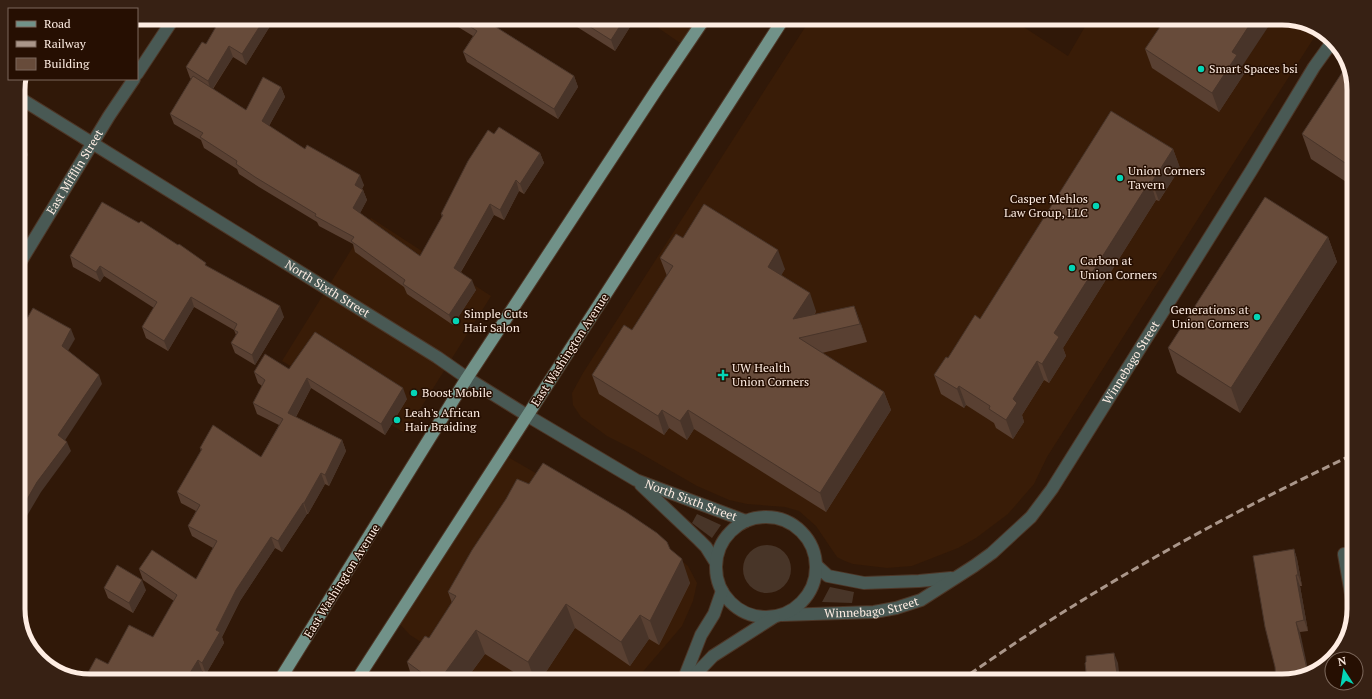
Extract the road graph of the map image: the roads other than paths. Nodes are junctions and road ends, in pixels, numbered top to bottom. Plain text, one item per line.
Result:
1 (169, 25) edge
2 (700, 25) edge
3 (779, 25) edge
4 (1329, 45) edge
5 (138, 72) edge
6 (133, 80) edge
7 (25, 101) edge
8 (93, 144) junction
9 (25, 255) edge
10 (468, 378) junction
11 (528, 416) junction
12 (636, 480) junction
13 (746, 521) junction
14 (1344, 554) dead end
15 (716, 563) junction
16 (816, 565) junction
17 (1347, 571) edge
18 (954, 578) junction
19 (722, 591) junction
20 (778, 616) junction
21 (283, 674) edge
22 (361, 674) edge
23 (686, 674) edge
24 (696, 674) edge

1 - 5 street
2 - 10 main road, East Washington Avenue
3 - 11 main road, East Washington Avenue
4 - 18 street, Winnebago Street
6 - 8 street, East Mifflin Street
7 - 8 street, North Sixth Street
8 - 9 street, East Mifflin Street
8 - 10 street, North Sixth Street
10 - 11 street, North Sixth Street
10 - 21 main road, East Washington Avenue
11 - 12 street, North Sixth Street
11 - 22 main road, East Washington Avenue
12 - 13 street, North Sixth Street
12 - 15 street, North Sixth Street
13 - 15 street
13 - 16 street
14 - 17 street
15 - 19 street
16 - 18 street, Winnebago Street
16 - 20 street
18 - 20 street, Winnebago Street
19 - 20 street
19 - 23 street
20 - 24 street

